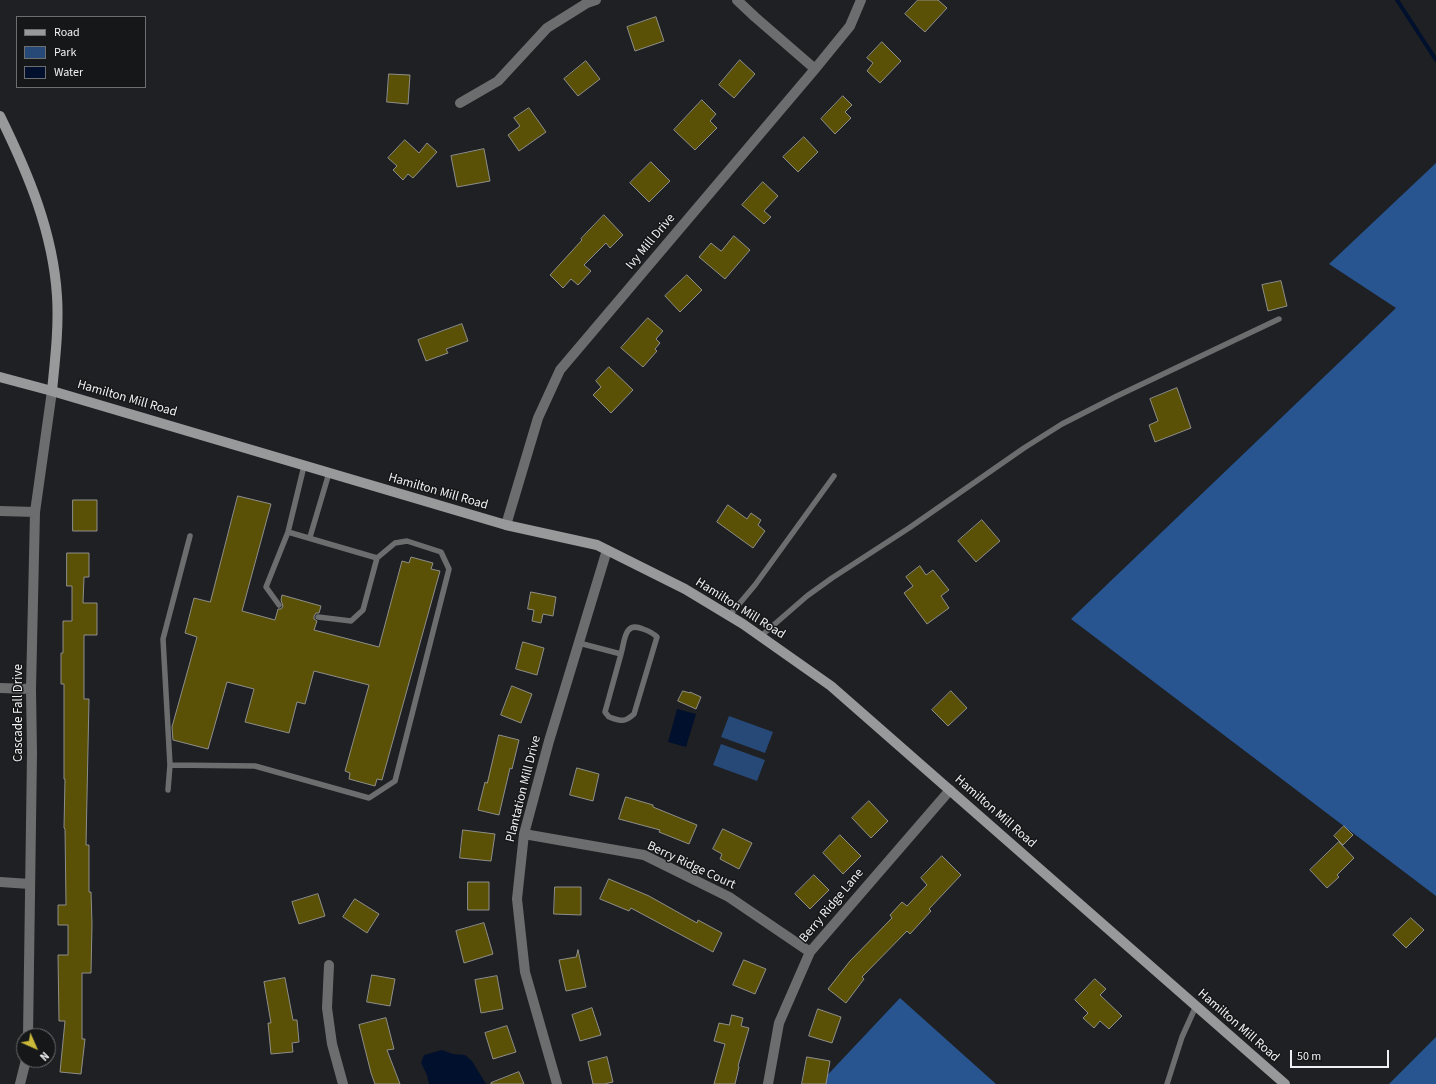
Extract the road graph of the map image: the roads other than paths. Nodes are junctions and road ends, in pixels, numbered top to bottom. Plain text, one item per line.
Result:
1 (596, 0) edge
2 (737, 0) edge
3 (861, 0) edge
4 (815, 69) junction
5 (460, 103) dead end
6 (0, 116) edge
7 (1279, 319) dead end
8 (0, 377) edge
9 (52, 391) junction
10 (304, 466) junction
11 (329, 473) junction
12 (834, 476) dead end
13 (0, 511) edge
14 (35, 512) junction
15 (506, 525) junction
16 (288, 532) junction
17 (190, 536) dead end
18 (310, 537) junction
19 (607, 550) junction
20 (377, 558) junction
21 (279, 605) dead end
22 (729, 616) junction
23 (318, 617) dead end
24 (761, 636) junction
25 (579, 644) junction
26 (621, 654) junction
27 (0, 688) edge
28 (31, 689) junction
29 (170, 765) junction
30 (168, 790) dead end
31 (950, 790) junction
32 (524, 834) junction
33 (0, 882) edge
34 (30, 884) junction
35 (810, 952) junction
36 (329, 966) dead end
37 (1196, 1006) junction
38 (28, 1028) edge
39 (24, 1068) edge
40 (20, 1084) edge
41 (343, 1084) edge
42 (557, 1084) edge
43 (768, 1084) edge
44 (1167, 1084) edge
45 (1285, 1084) edge

1 - 5 street
2 - 4 street
3 - 4 street, Ivy Mill Drive
4 - 15 street, Ivy Mill Drive
6 - 9 main road
7 - 24 lane
8 - 9 main road, Hamilton Mill Road
9 - 10 main road, Hamilton Mill Road
9 - 14 street, Cascade Fall Drive
10 - 11 main road, Hamilton Mill Road
10 - 16 lane
11 - 15 main road, Hamilton Mill Road
11 - 18 lane
12 - 22 lane
13 - 14 street
14 - 28 street, Cascade Fall Drive
15 - 19 main road, Hamilton Mill Road
16 - 18 lane
16 - 21 lane
17 - 29 lane
18 - 20 lane
19 - 22 main road, Hamilton Mill Road
19 - 25 street, Plantation Mill Drive
20 - 23 lane
20 - 29 lane
22 - 24 main road, Hamilton Mill Road
24 - 31 main road, Hamilton Mill Road
25 - 26 lane
25 - 32 street, Plantation Mill Drive
26 - 26 lane
27 - 28 street
28 - 34 street, Cascade Fall Drive
29 - 30 lane
31 - 35 street, Berry Ridge Lane
31 - 37 main road, Hamilton Mill Road
32 - 35 street, Berry Ridge Court
32 - 42 street, Plantation Mill Drive
33 - 34 street
34 - 38 street, Cascade Fall Drive
35 - 43 street, Berry Ridge Lane
36 - 41 street
37 - 44 lane
37 - 45 main road, Hamilton Mill Road
39 - 40 street

